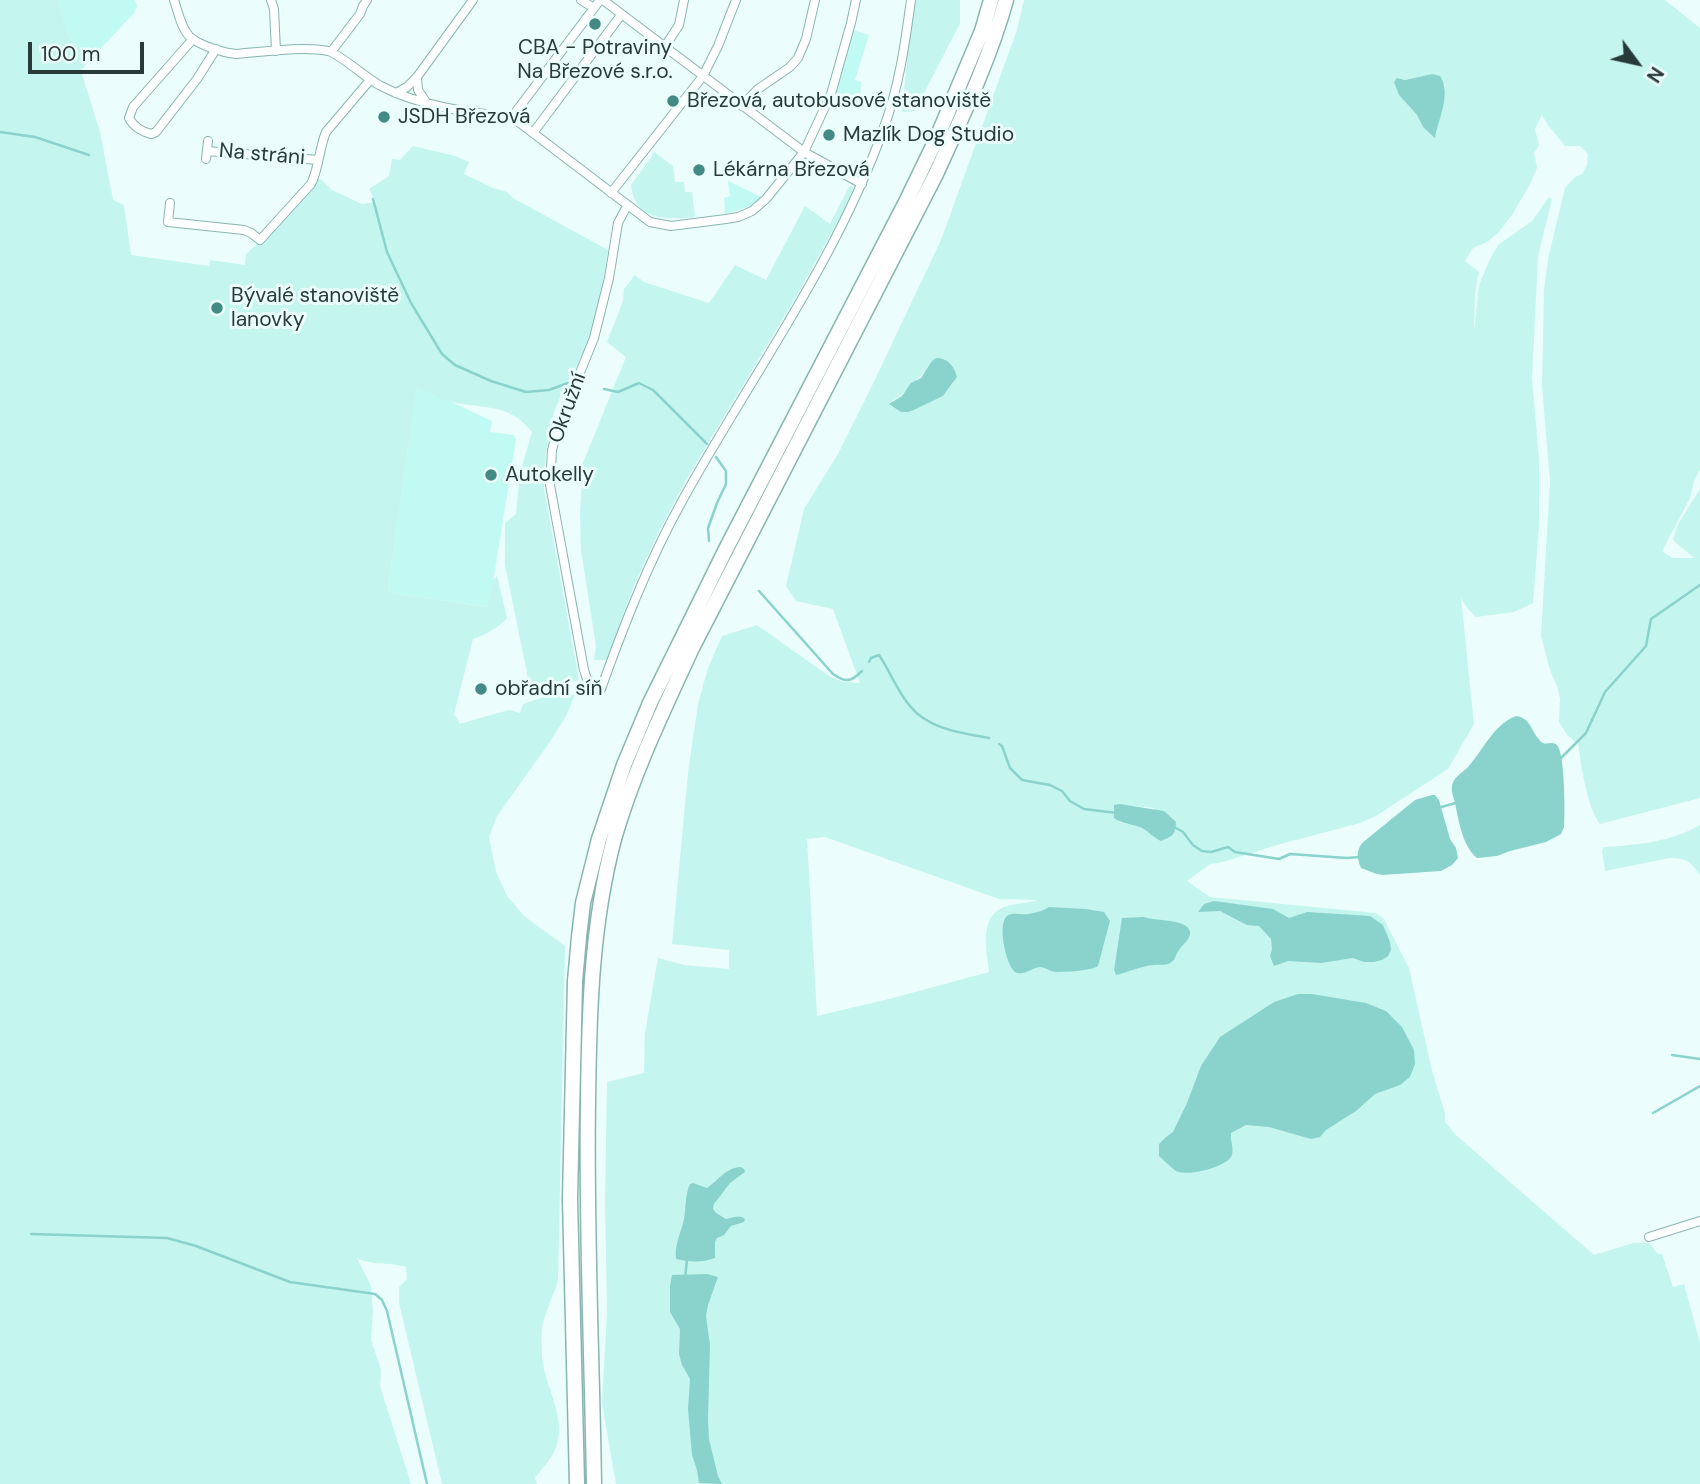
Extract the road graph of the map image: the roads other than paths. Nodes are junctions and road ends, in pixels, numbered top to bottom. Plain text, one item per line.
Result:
1 (174, 0) edge
2 (271, 0) edge
3 (367, 0) edge
4 (473, 0) edge
5 (581, 0) edge
6 (602, 0) edge
7 (684, 0) edge
8 (736, 0) edge
9 (815, 0) edge
10 (856, 0) edge
11 (911, 0) edge
12 (991, 0) edge
13 (1006, 0) edge
14 (594, 8) junction
15 (621, 15) junction
16 (193, 40) junction
17 (664, 48) junction
18 (216, 49) junction
19 (276, 51) junction
20 (331, 52) junction
21 (703, 76) junction
22 (417, 77) junction
23 (370, 80) junction
24 (396, 93) junction
25 (426, 102) junction
26 (742, 106) junction
27 (512, 117) junction
28 (533, 133) junction
29 (207, 150) dead end
30 (804, 152) junction
31 (318, 160) junction
32 (862, 184) junction
33 (611, 193) junction
34 (170, 202) dead end
35 (627, 206) junction
36 (1700, 1221) edge
37 (1649, 1237) dead end
38 (577, 1484) edge
39 (594, 1484) edge

1 - 16 street
2 - 19 street
3 - 20 street
4 - 22 street
5 - 14 street
6 - 14 street
6 - 15 street
7 - 17 street
8 - 21 street
9 - 26 street
10 - 30 street
11 - 32 street
12 - 38 highway
13 - 39 highway
14 - 27 street
15 - 17 street
15 - 28 street
16 - 18 street
16 - 18 street
17 - 21 street
18 - 19 street
19 - 20 street
20 - 23 street
21 - 26 street
21 - 33 street
22 - 24 street
22 - 25 street
23 - 24 street
23 - 31 street, Na stráni
24 - 25 street
25 - 27 street
26 - 30 street
27 - 28 street
28 - 33 street
29 - 31 street, Na stráni
30 - 32 street
30 - 35 street
31 - 34 street, Na stráni
32 - 35 street, Okružní
33 - 35 street
36 - 37 street

